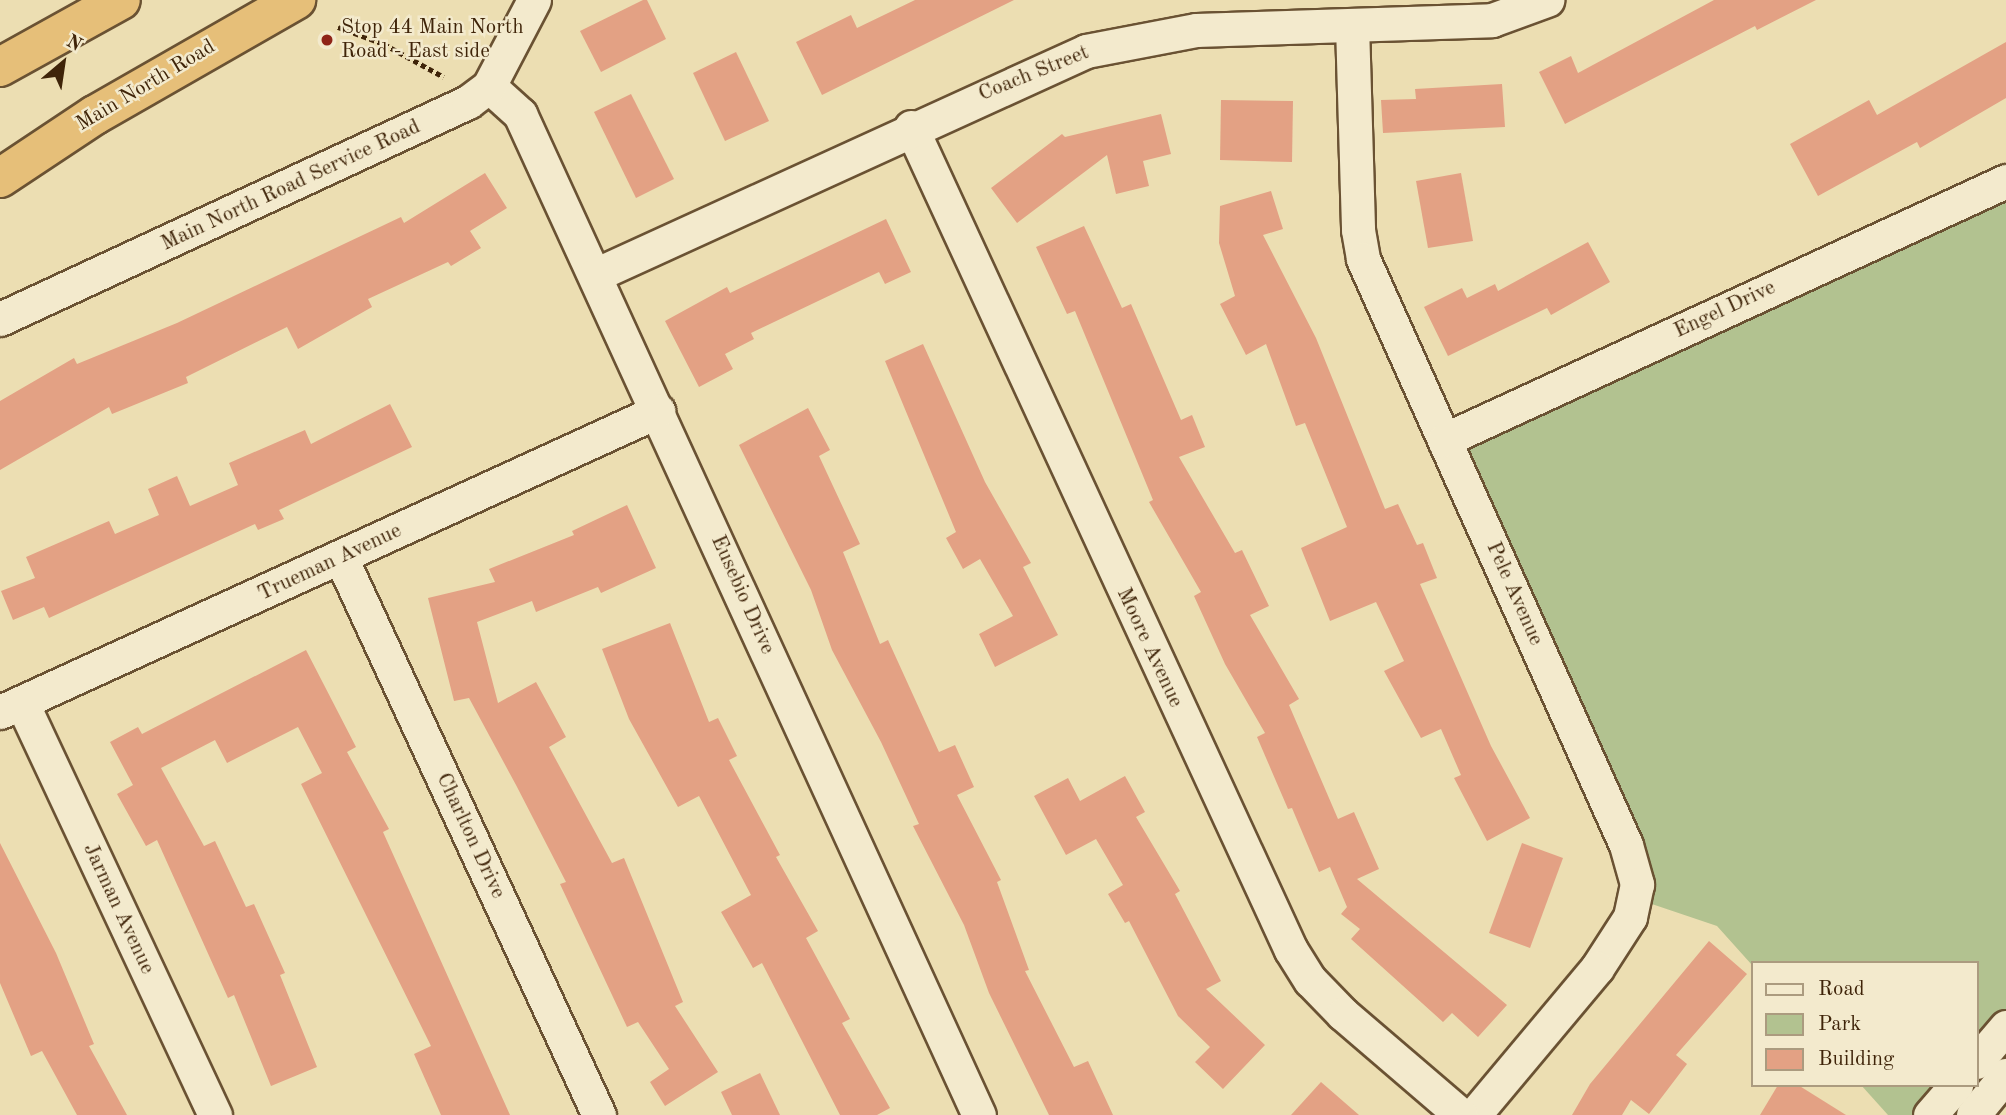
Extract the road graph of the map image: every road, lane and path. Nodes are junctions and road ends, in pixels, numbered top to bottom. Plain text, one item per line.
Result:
1 (121, 0) edge
2 (296, 0) edge
3 (534, 0) edge
4 (1547, 0) edge
5 (1352, 25) junction
6 (338, 27) dead end
7 (0, 67) edge
8 (489, 86) junction
9 (911, 127) junction
10 (0, 178) edge
11 (2006, 181) edge
12 (595, 275) junction
13 (0, 319) edge
14 (658, 411) junction
15 (1444, 440) junction
16 (341, 558) junction
17 (11, 708) edge
18 (2006, 1027) edge
19 (1978, 1060) edge
20 (2006, 1075) edge
21 (1954, 1087) edge
22 (215, 1115) edge
23 (598, 1115) edge
24 (979, 1115) edge
25 (1461, 1115) edge
26 (1474, 1115) edge
27 (1930, 1115) edge
28 (1973, 1115) edge

1 - 7 highway
2 - 10 highway, Main North Road
3 - 8 street
4 - 5 street, Coach Street
5 - 9 street, Coach Street
5 - 15 street, Pele Avenue
6 - 8 path
8 - 12 street, Eusebio Drive
8 - 13 street, Main North Road Service Road
9 - 12 street, Coach Street
9 - 25 street, Moore Avenue
11 - 15 street, Engel Drive
12 - 14 street, Eusebio Drive
14 - 16 street, Trueman Avenue
14 - 24 street, Eusebio Drive
15 - 26 street, Pele Avenue
16 - 17 street, Trueman Avenue
16 - 23 street, Charlton Drive
17 - 22 street, Jarman Avenue
18 - 19 street
20 - 28 street
21 - 27 street

